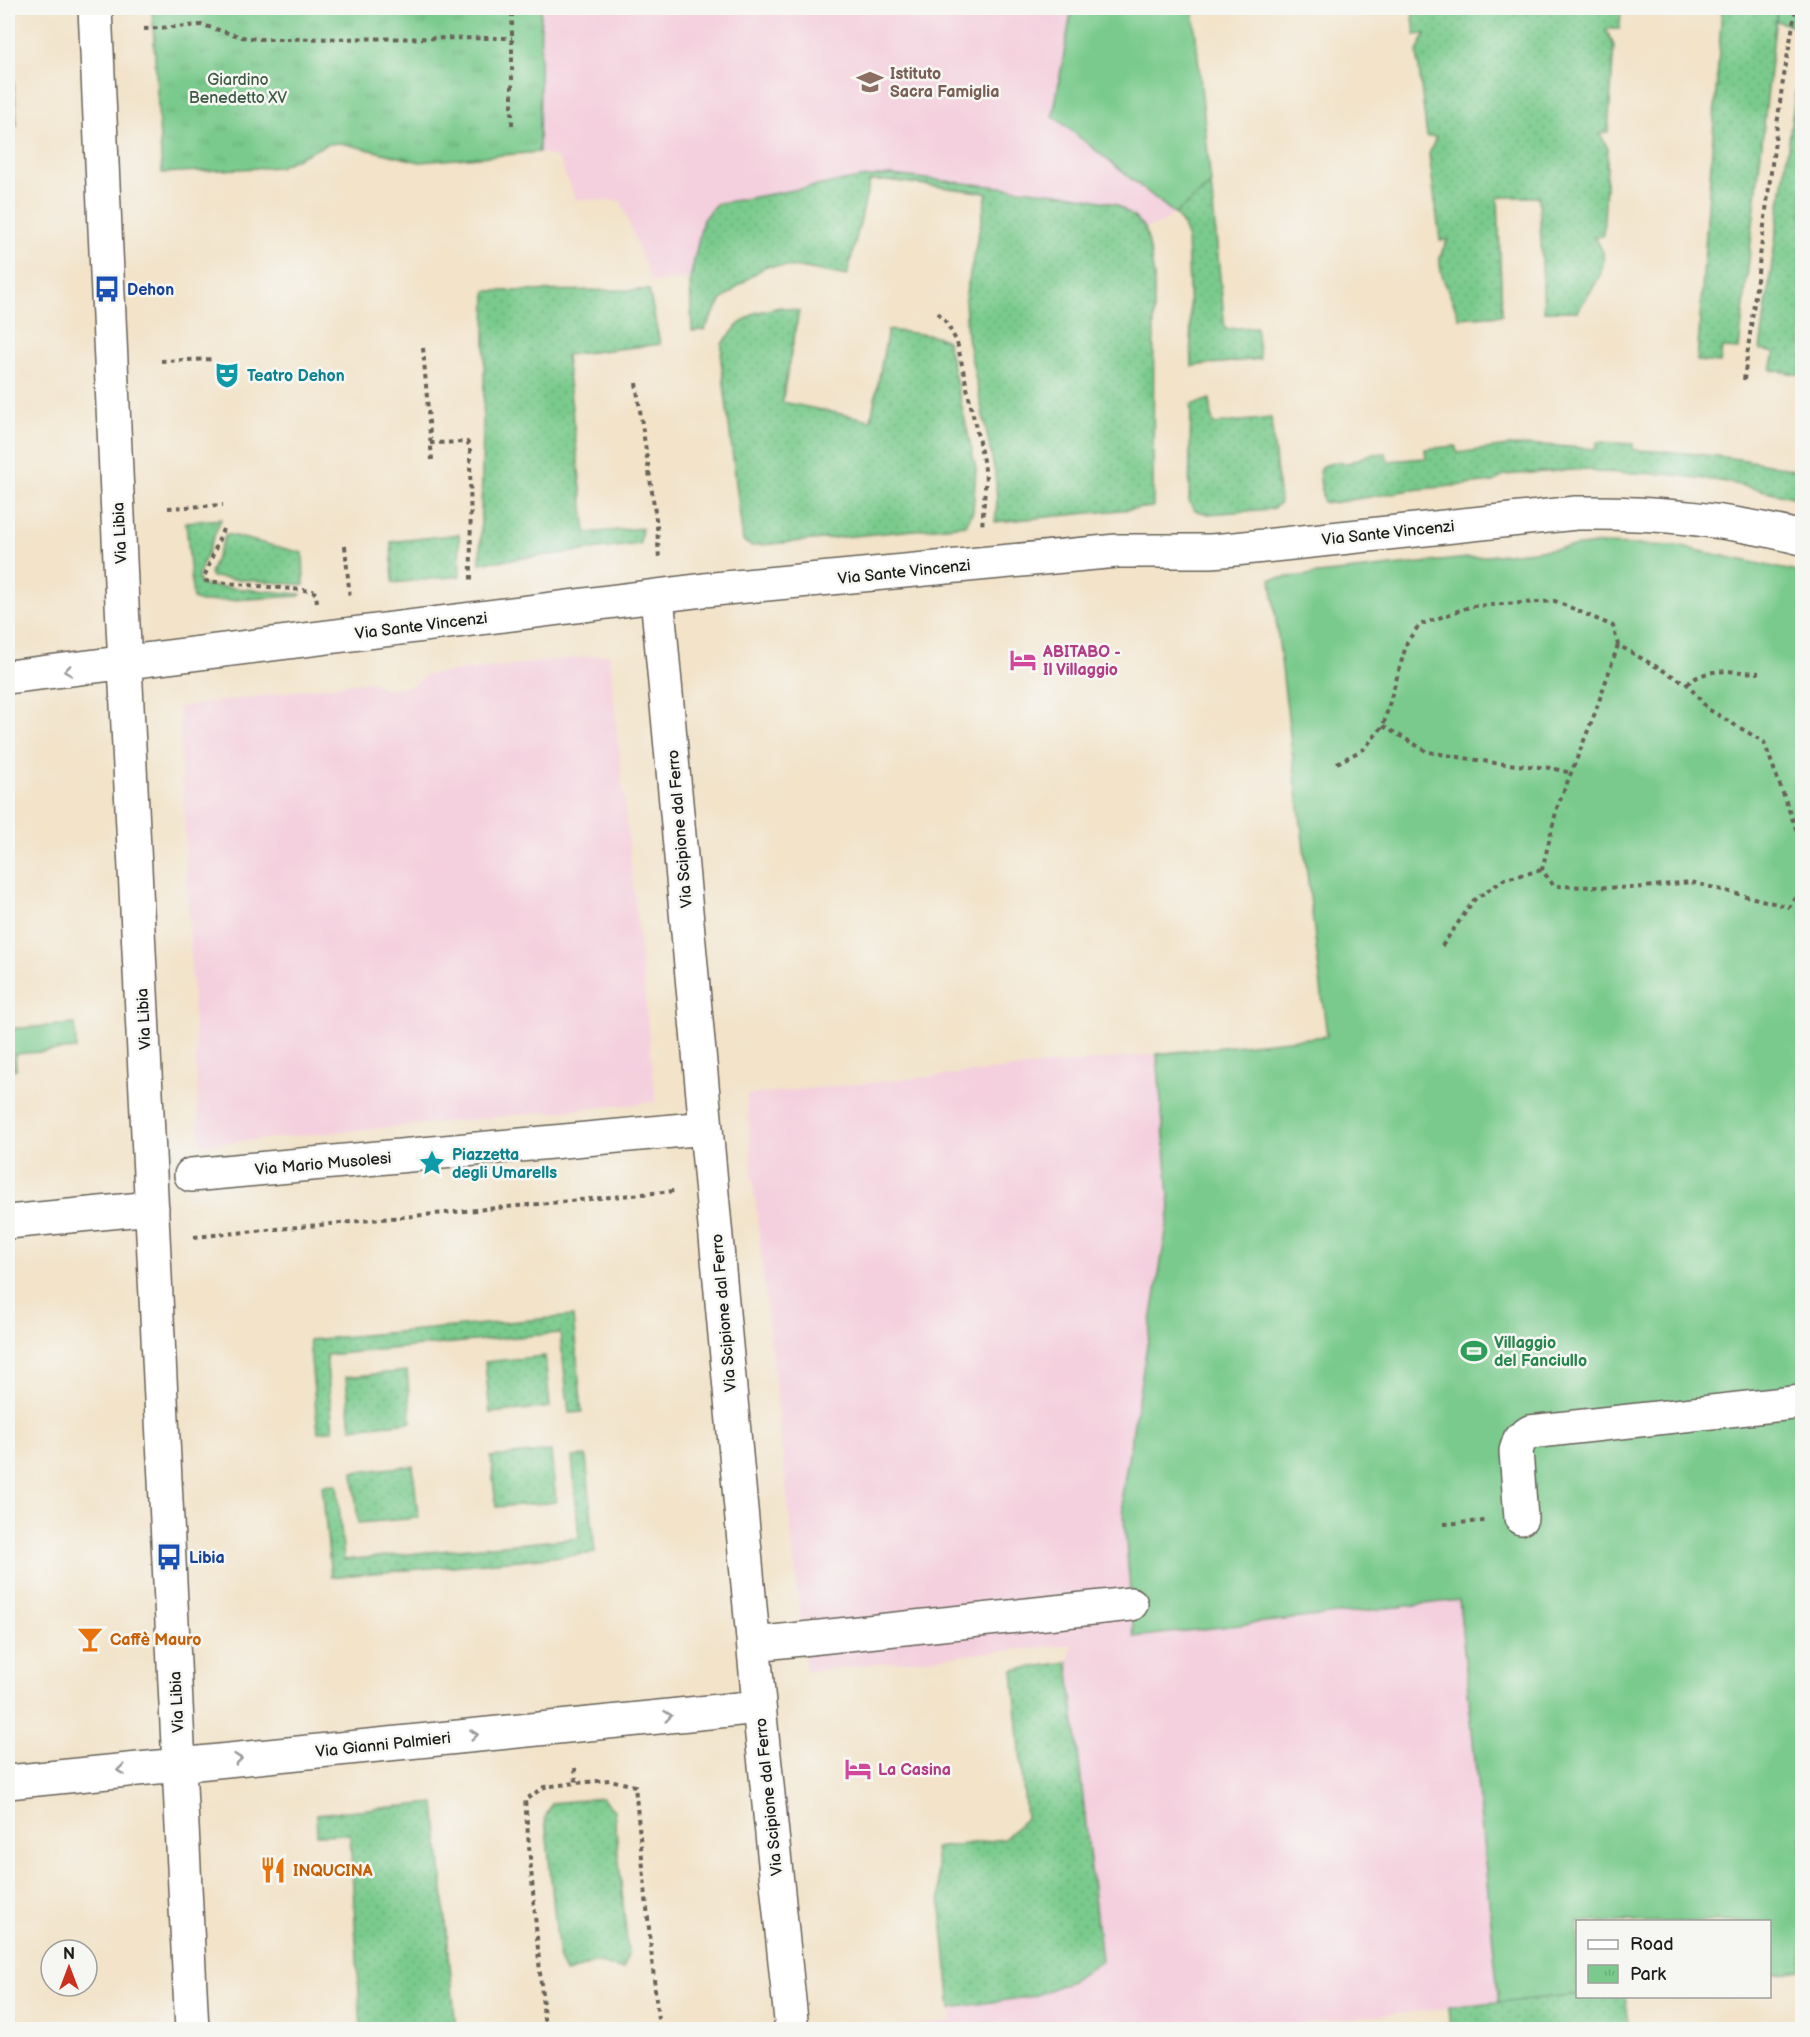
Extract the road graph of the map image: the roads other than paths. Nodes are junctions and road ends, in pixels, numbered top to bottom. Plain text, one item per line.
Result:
1 (95, 8) edge
2 (1803, 538) edge
3 (657, 596) junction
4 (126, 662) junction
5 (8, 677) edge
6 (706, 1128) junction
7 (191, 1175) dead end
8 (152, 1208) junction
9 (8, 1222) edge
10 (1803, 1402) edge
11 (1521, 1518) dead end
12 (1131, 1604) dead end
13 (754, 1644) junction
14 (759, 1707) junction
15 (180, 1765) junction
16 (8, 1782) edge
17 (192, 2030) edge
18 (792, 2030) edge

1 - 4 street, Via Libia
2 - 3 street, Via Sante Vincenzi
3 - 4 street, Via Sante Vincenzi
3 - 6 street, Via Scipione dal Ferro
4 -> 5 street, Via Sante Vincenzi
4 - 8 street, Via Libia
6 - 7 street, Via Mario Musolesi
6 - 13 street, Via Scipione dal Ferro
8 - 9 street
8 - 15 street, Via Libia
10 - 11 street
12 - 13 street
13 - 14 street, Via Scipione dal Ferro
15 -> 14 street, Via Gianni Palmieri
14 - 18 street, Via Scipione dal Ferro
15 -> 16 street, Via Gianni Palmieri
15 - 17 street, Via Libia

